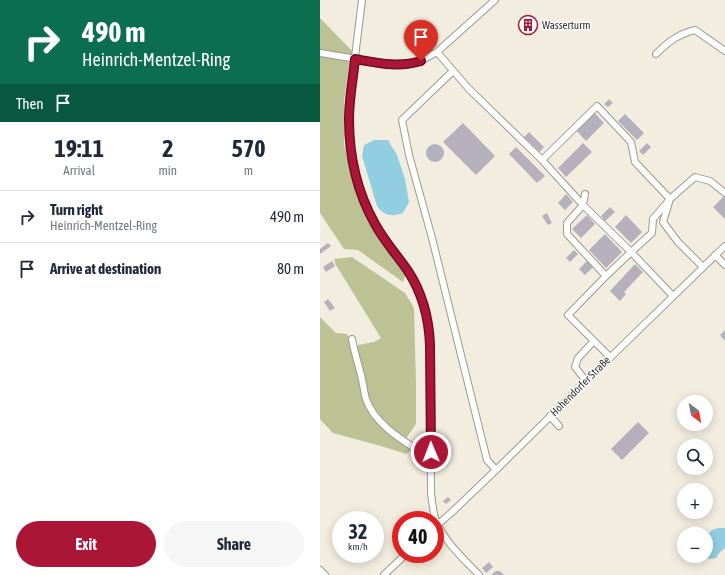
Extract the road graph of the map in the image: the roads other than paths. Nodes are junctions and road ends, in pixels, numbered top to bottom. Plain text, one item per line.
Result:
1 (362, 0) edge
2 (496, 0) edge
3 (725, 51) edge
4 (437, 52) junction
5 (320, 53) edge
6 (656, 54) dead end
7 (355, 59) junction
8 (453, 71) junction
9 (542, 160) junction
10 (725, 193) edge
11 (585, 194) dead end
12 (670, 199) junction
13 (583, 204) junction
14 (725, 246) edge
15 (631, 252) junction
16 (715, 255) junction
17 (725, 265) edge
18 (703, 267) junction
19 (606, 276) junction
20 (674, 296) junction
21 (352, 339) dead end
22 (594, 341) junction
23 (610, 357) junction
24 (586, 380) junction
25 (550, 416) junction
26 (559, 426) dead end
27 (418, 450) dead end
28 (496, 470) junction
29 (434, 511) edge
30 (444, 519) edge
31 (444, 536) edge
32 (397, 563) edge
33 (320, 570) edge
34 (325, 575) edge
35 (384, 575) edge
36 (479, 575) edge

1 - 7 street
2 - 4 street
3 - 6 street
4 - 7 street
4 - 8 street
5 - 7 street
7 - 29 street
8 - 9 street
8 - 28 street
9 - 12 street
9 - 13 street
10 - 12 street
11 - 13 street
12 - 15 street
12 - 18 street
13 - 15 street
13 - 19 street
14 - 16 street, Hohendorfer Straße
15 - 19 street
15 - 20 street
16 - 17 street
16 - 18 street, Hohendorfer Straße
18 - 20 street, Hohendorfer Straße
19 - 22 street
20 - 23 street, Hohendorfer Straße
21 - 27 street
22 - 23 street
22 - 24 street
23 - 24 street, Hohendorfer Straße
24 - 25 street, Hohendorfer Straße
25 - 26 street
25 - 28 street, Hohendorfer Straße
28 - 30 street, Hohendorfer Straße
31 - 36 street
32 - 35 street
33 - 34 street

